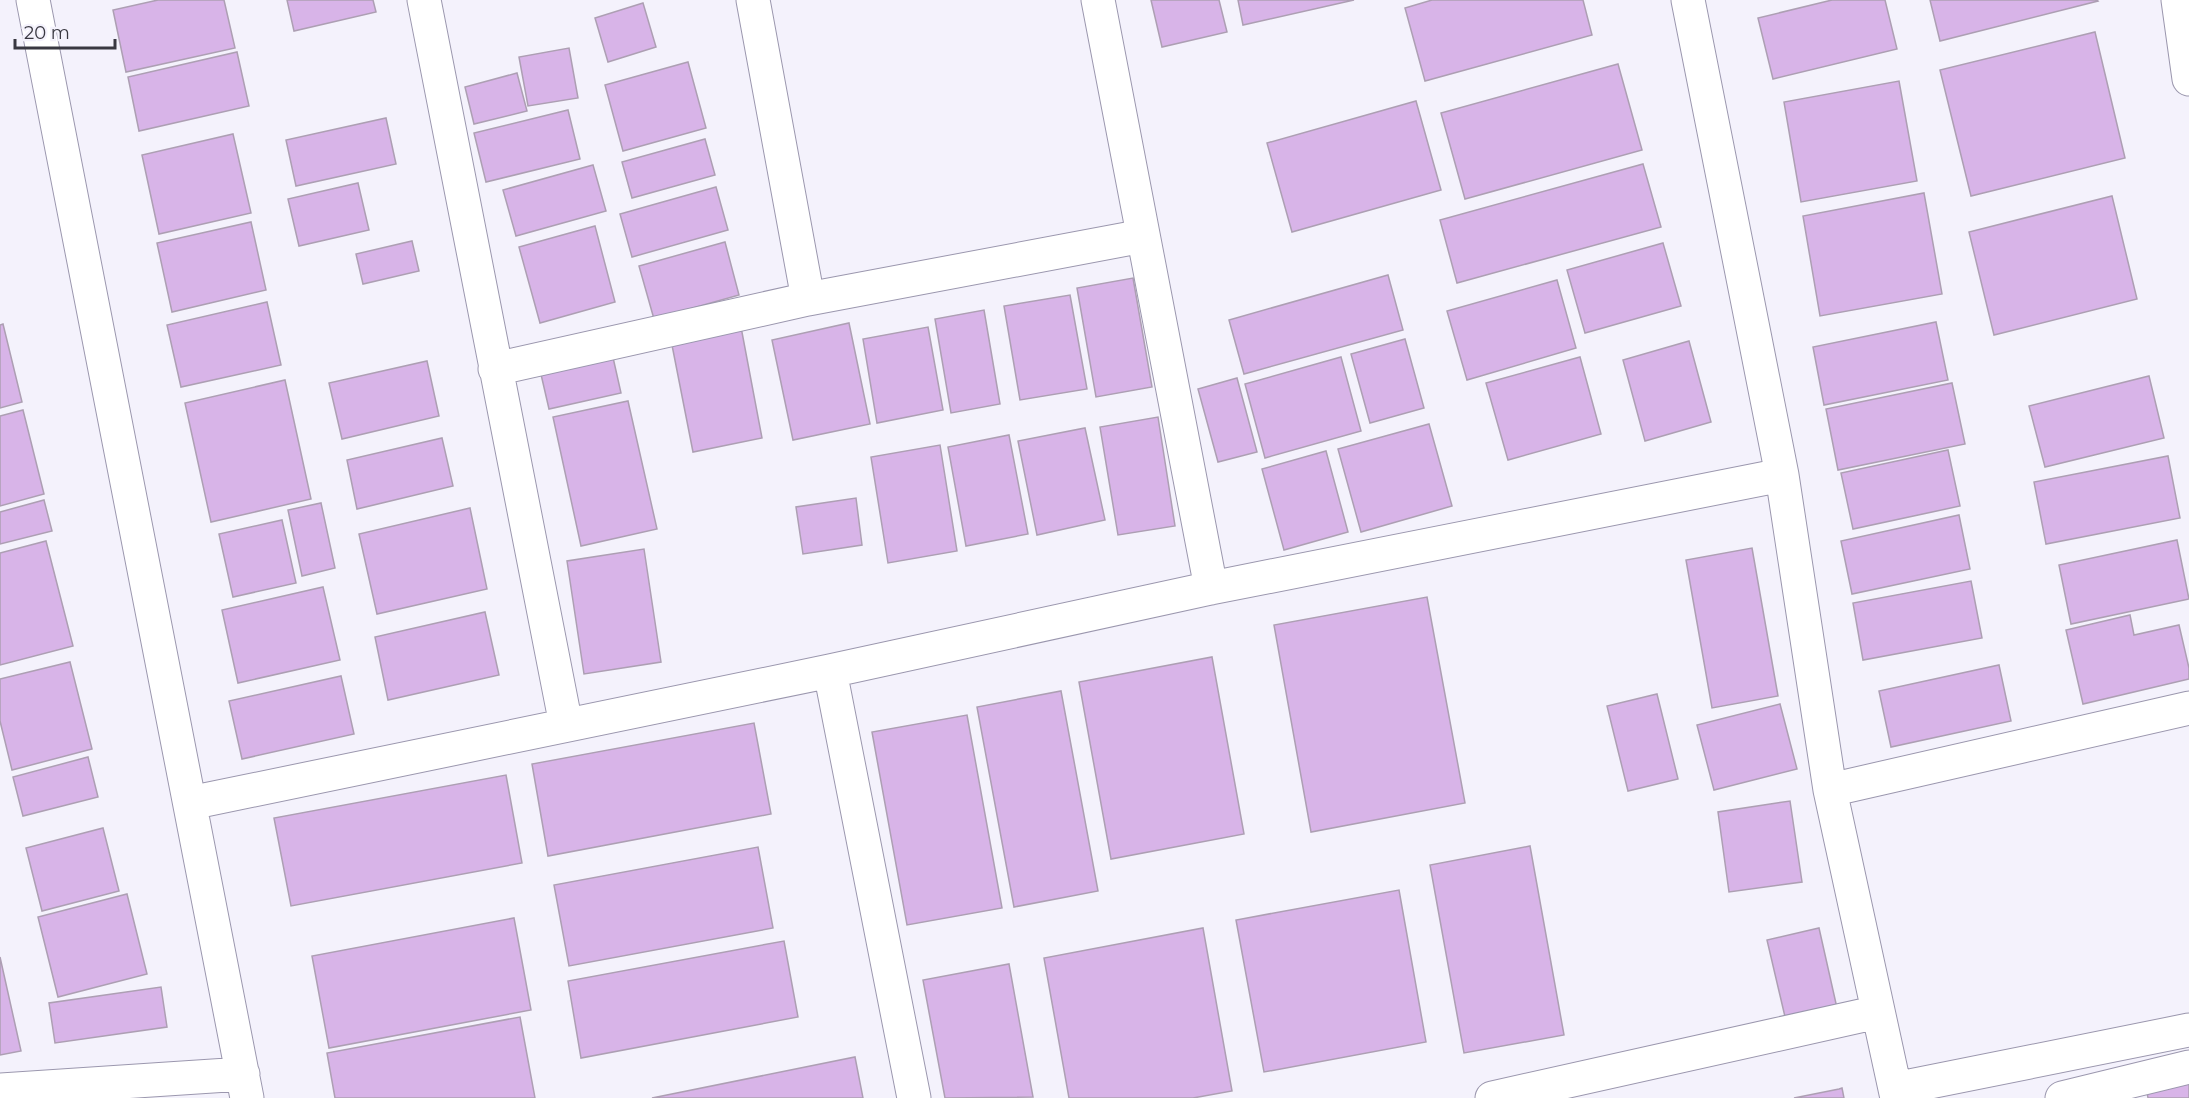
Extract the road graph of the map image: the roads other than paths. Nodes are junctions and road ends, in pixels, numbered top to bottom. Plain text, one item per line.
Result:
1 (33, 0) edge
2 (424, 0) edge
3 (753, 0) edge
4 (1098, 0) edge
5 (1688, 0) edge
6 (2178, 0) edge
7 (2189, 79) edge
8 (1143, 236) junction
9 (808, 299) junction
10 (495, 369) junction
11 (1782, 476) junction
12 (1211, 588) junction
13 (830, 671) junction
14 (2189, 708) edge
15 (566, 725) junction
16 (1830, 790) junction
17 (190, 803) junction
18 (1878, 1012) junction
19 (2189, 1030) edge
20 (2189, 1067) edge
21 (245, 1086) edge
22 (0, 1090) edge
23 (1896, 1093) edge
24 (914, 1098) edge
25 (1492, 1098) edge
26 (2062, 1098) edge

1 - 17 street
2 - 10 street
3 - 9 street
4 - 8 street
5 - 11 street
6 - 7 street
8 - 9 street
8 - 12 street
9 - 10 street
10 - 15 street
11 - 12 street
11 - 16 street
12 - 13 street
13 - 15 street
13 - 24 street
14 - 16 street
15 - 17 street
16 - 18 street
17 - 21 street
18 - 23 street
18 - 25 street
19 - 23 street
20 - 26 street
21 - 22 street

